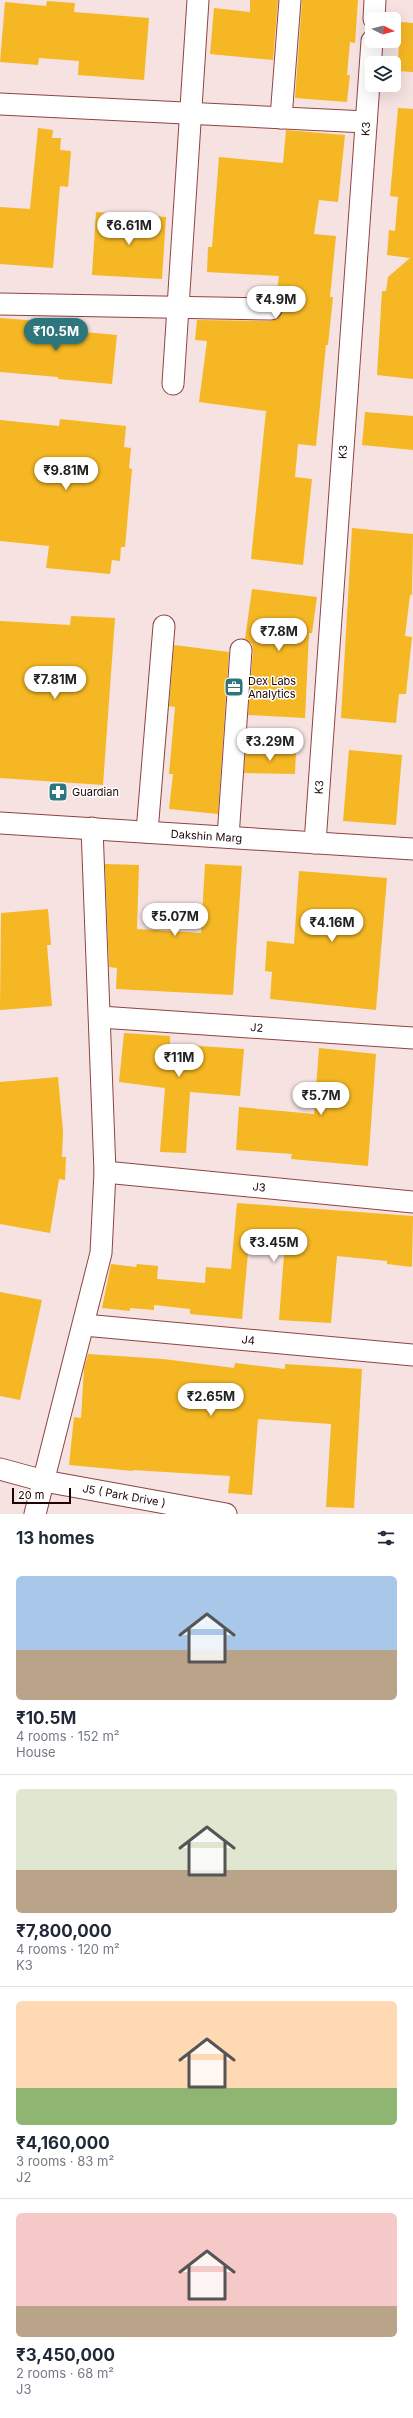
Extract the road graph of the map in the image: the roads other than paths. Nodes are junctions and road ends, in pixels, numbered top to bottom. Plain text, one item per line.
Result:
1 (198, 0) edge
2 (290, 0) edge
3 (375, 0) edge
4 (374, 12) edge
5 (371, 51) edge
6 (0, 104) edge
7 (190, 113) junction
8 (281, 118) junction
9 (366, 122) junction
10 (0, 304) edge
11 (178, 308) junction
12 (271, 309) dead end
13 (173, 384) dead end
14 (164, 626) dead end
15 (242, 650) dead end
16 (0, 823) edge
17 (92, 828) junction
18 (147, 832) junction
19 (228, 837) junction
20 (314, 843) junction
21 (413, 849) edge
22 (100, 1017) junction
23 (413, 1038) edge
24 (105, 1172) junction
25 (413, 1202) edge
26 (84, 1325) junction
27 (413, 1355) edge
28 (0, 1469) edge
29 (44, 1481) junction
30 (35, 1514) edge
31 (226, 1514) edge

1 - 7 street
2 - 8 street
3 - 4 street
5 - 9 street, K3
6 - 7 street
7 - 8 street
7 - 11 street
8 - 9 street
9 - 20 street, K3
10 - 11 street
11 - 12 street
11 - 13 street
14 - 18 street
15 - 19 street
16 - 17 street, Dakshin Marg
17 - 18 street, Dakshin Marg
17 - 22 street
18 - 19 street, Dakshin Marg
19 - 20 street, Dakshin Marg
20 - 21 street, Dakshin Marg
22 - 23 street, J2
22 - 24 street
24 - 25 street, J3
24 - 26 street
26 - 27 street, J4
26 - 29 street
28 - 29 street, J5 ( Park Drive )
29 - 30 street
29 - 31 street, J5 ( Park Drive )

